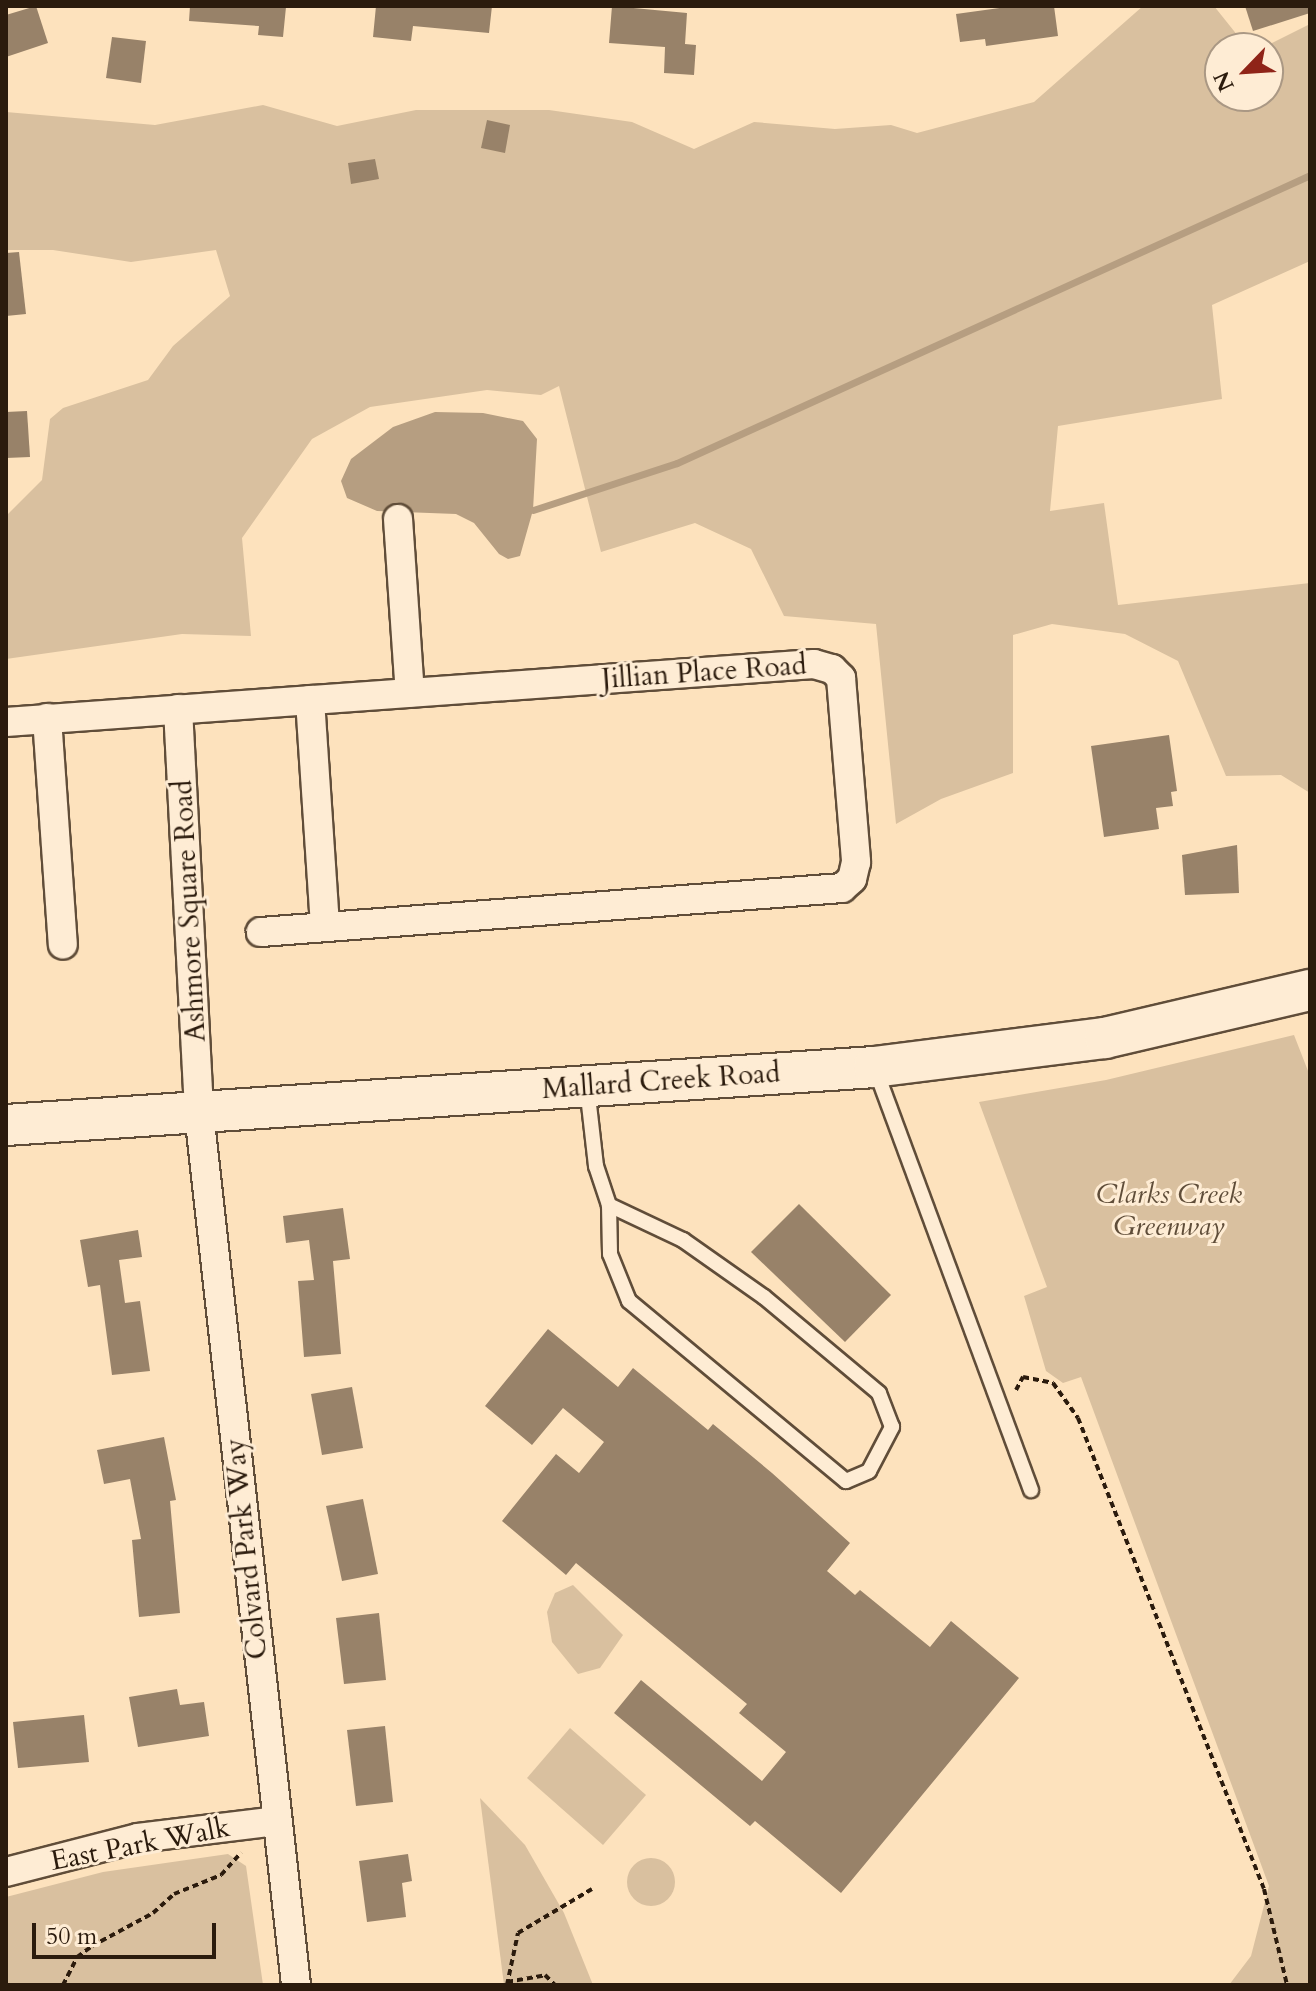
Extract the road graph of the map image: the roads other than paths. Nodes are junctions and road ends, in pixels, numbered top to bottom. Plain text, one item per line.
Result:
1 (398, 519) dead end
2 (410, 693) junction
3 (310, 700) junction
4 (178, 709) junction
5 (47, 718) junction
6 (6, 722) edge
7 (325, 926) junction
8 (261, 932) dead end
9 (63, 944) dead end
10 (1310, 990) edge
11 (874, 1067) junction
12 (587, 1087) junction
13 (199, 1113) junction
14 (6, 1125) edge
15 (609, 1205) junction
16 (1031, 1490) dead end
17 (276, 1821) junction
18 (6, 1872) edge
19 (296, 1985) edge

1 - 2 street
2 - 3 street, Jillian Place Road
2 - 7 street, Jillian Place Road
3 - 4 street, Jillian Place Road
3 - 7 street
4 - 5 street, Jillian Place Road
4 - 13 street, Ashmore Square Road
5 - 6 street, Jillian Place Road
5 - 9 street
7 - 8 street, Jillian Place Road
10 - 11 main road, Mallard Creek Road
11 - 12 main road, Mallard Creek Road
11 - 16 lane
12 - 13 main road, Mallard Creek Road
12 - 15 lane
13 - 14 main road, Mallard Creek Road
13 - 17 street, Colvard Park Way
15 - 15 lane
17 - 18 street, East Park Walk
17 - 19 street, Colvard Park Way

